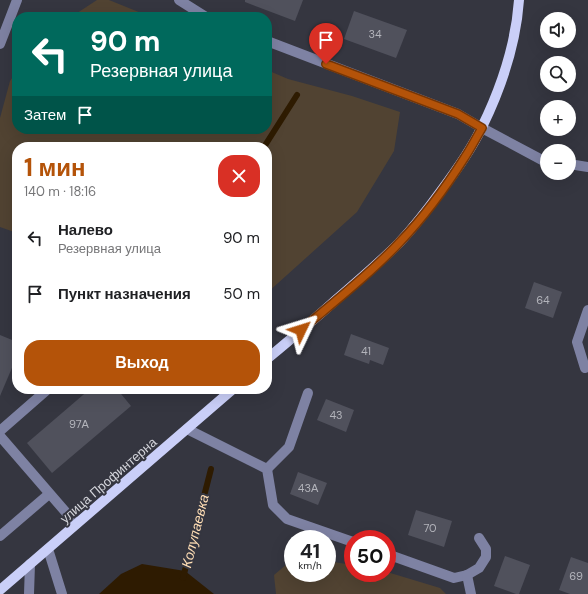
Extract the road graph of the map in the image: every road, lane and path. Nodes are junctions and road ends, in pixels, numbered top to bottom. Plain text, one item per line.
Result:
1 (17, 0) edge
2 (179, 0) edge
3 (519, 0) edge
4 (12, 12) edge
5 (198, 12) edge
6 (12, 13) edge
7 (272, 43) edge
8 (0, 44) edge
9 (482, 128) junction
10 (540, 159) edge
11 (576, 165) edge
12 (588, 167) edge
13 (588, 310) edge
14 (272, 356) edge
15 (585, 368) dead end
16 (308, 393) dead end
17 (42, 394) edge
18 (227, 394) edge
19 (187, 429) junction
20 (0, 431) edge
21 (0, 436) edge
22 (267, 469) junction
23 (49, 494) junction
24 (76, 524) junction
25 (0, 536) edge
26 (479, 538) dead end
27 (344, 539) edge
28 (48, 549) junction
29 (396, 557) edge
30 (30, 564) junction
31 (467, 575) junction
32 (0, 590) edge
33 (29, 594) edge
34 (62, 594) edge
35 (471, 594) edge

1 - 4 street
2 - 5 street
3 - 9 main road
6 - 8 street
7 - 9 street
9 - 10 street
9 - 14 main road
11 - 12 street
13 - 15 street
16 - 22 street
17 - 20 street
18 - 19 main road, улица Профинтерна
19 - 22 street
19 - 24 main road, улица Профинтерна
21 - 23 street
22 - 27 street
23 - 24 street
23 - 25 street
24 - 28 main road, улица Профинтерна
26 - 31 street
28 - 30 main road, улица Профинтерна
28 - 34 street
29 - 31 street
30 - 32 main road, улица Профинтерна
30 - 33 street
31 - 35 street

